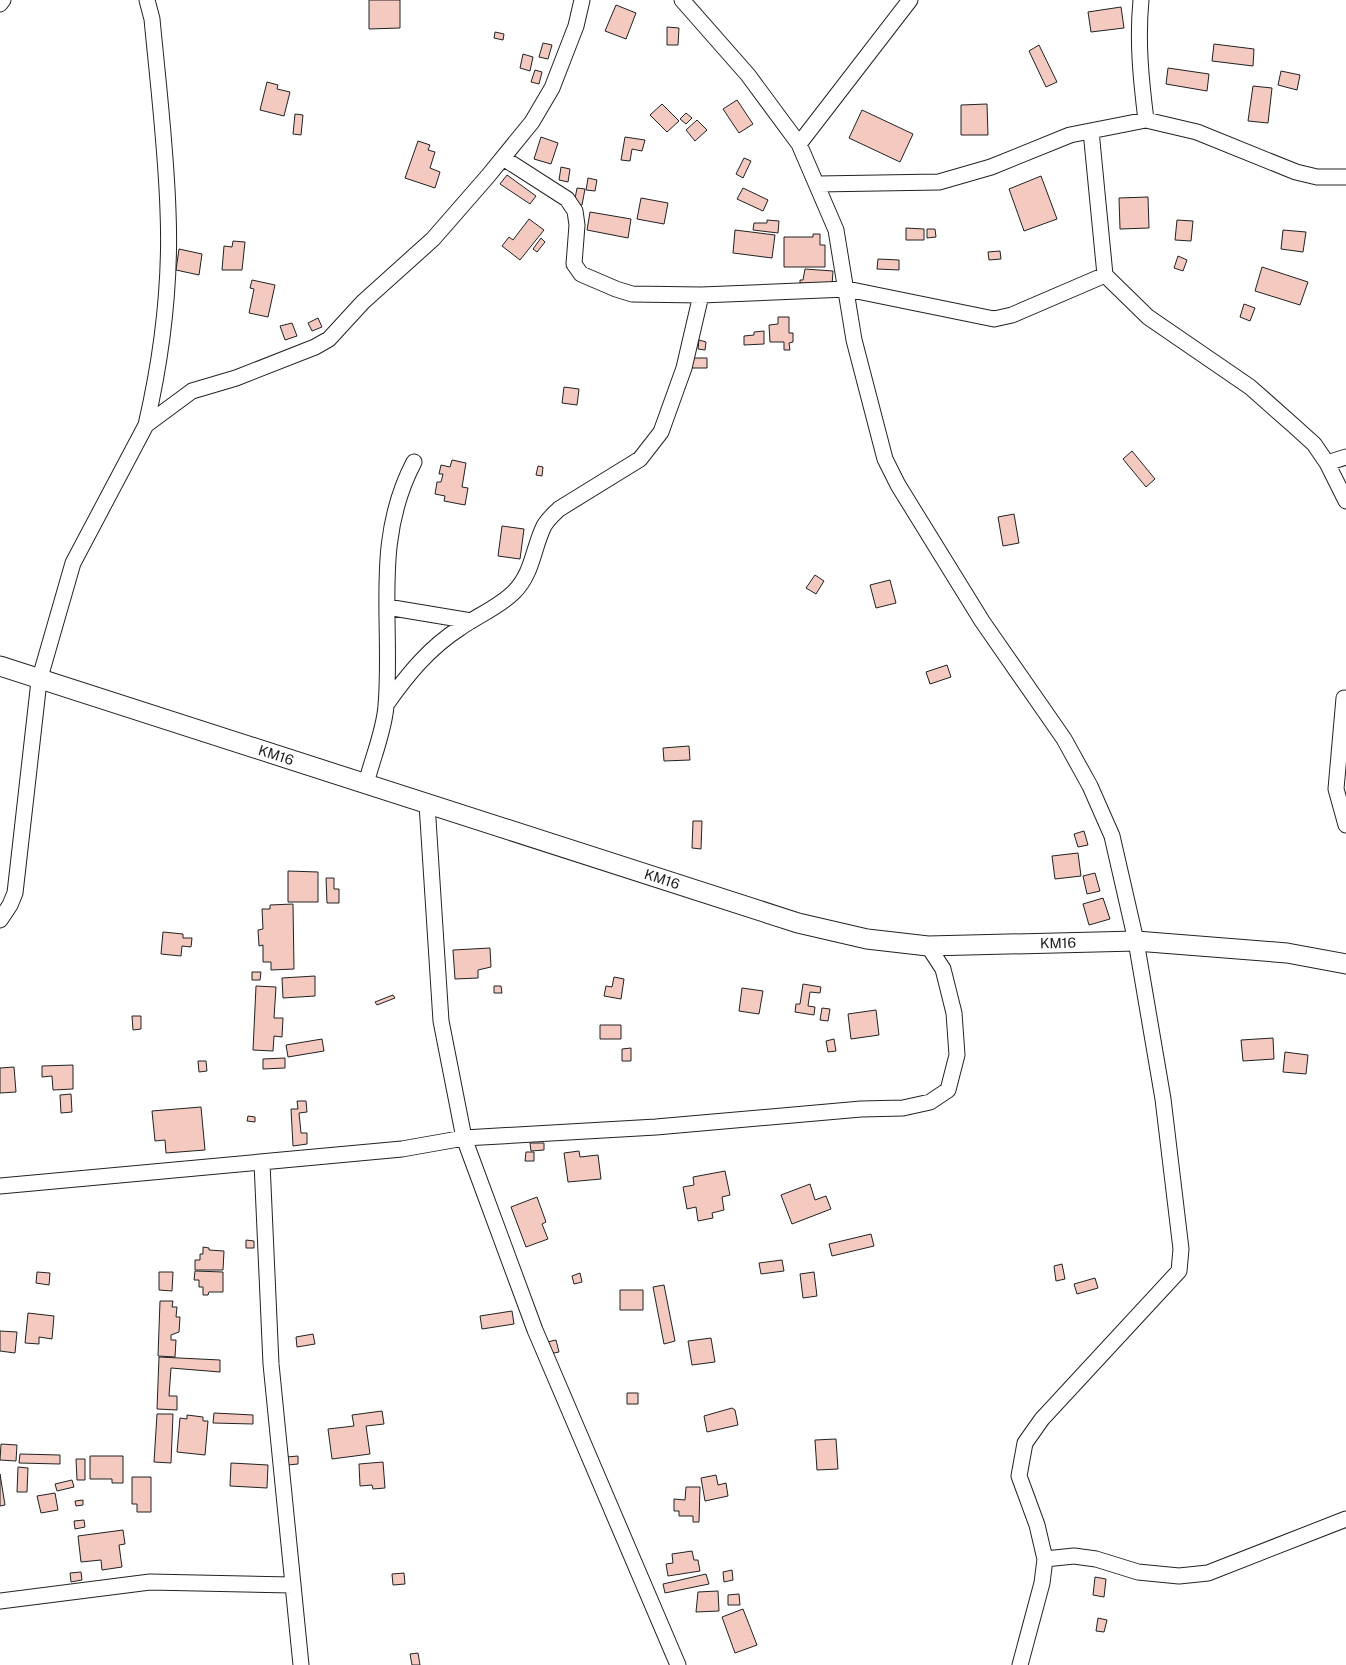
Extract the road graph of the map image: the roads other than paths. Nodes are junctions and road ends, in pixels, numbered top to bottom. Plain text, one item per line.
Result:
1 (3, 0) edge
2 (147, 0) edge
3 (582, 0) edge
4 (682, 0) edge
5 (910, 0) edge
6 (1141, 0) edge
7 (0, 4) edge
8 (1146, 120) junction
9 (1091, 131) junction
10 (799, 144) junction
11 (503, 158) junction
12 (1346, 177) edge
13 (818, 184) junction
14 (1105, 275) junction
15 (847, 289) junction
16 (701, 295) junction
17 (146, 425) junction
18 (1346, 457) edge
19 (414, 462) dead end
20 (1327, 463) junction
21 (1346, 501) edge
22 (387, 607) junction
23 (471, 620) junction
24 (0, 666) edge
25 (39, 681) junction
26 (1344, 698) dead end
27 (386, 705) junction
28 (366, 784) junction
29 (427, 804) junction
30 (1346, 824) edge
31 (0, 920) edge
32 (1136, 941) junction
33 (928, 946) junction
34 (1346, 964) edge
35 (464, 1138) junction
36 (262, 1163) junction
37 (0, 1186) edge
38 (1346, 1519) edge
39 (1045, 1559) junction
40 (292, 1585) junction
41 (0, 1601) edge
42 (301, 1665) edge
43 (678, 1665) edge
44 (1020, 1665) edge

1 - 7 street
2 - 17 street
3 - 11 street
4 - 10 street
5 - 10 street
6 - 8 street
8 - 9 street
8 - 12 street
9 - 13 street
9 - 14 street
10 - 13 street
11 - 16 street
11 - 17 street
13 - 15 street
14 - 15 street
14 - 20 street
15 - 16 street
15 - 32 street
16 - 23 street
17 - 25 street
18 - 20 street
19 - 22 street
20 - 21 street
22 - 23 street
22 - 27 street
23 - 27 street
24 - 25 street, KM16
25 - 28 street, KM16
25 - 31 street
26 - 30 street
27 - 28 street
28 - 29 street, KM16
29 - 33 street, KM16
29 - 35 street
32 - 33 street, KM16
32 - 34 street, KM16
32 - 39 street
33 - 35 street
35 - 36 street
35 - 43 street
36 - 37 street
36 - 40 street
38 - 39 street
39 - 44 street
40 - 41 street
40 - 42 street

